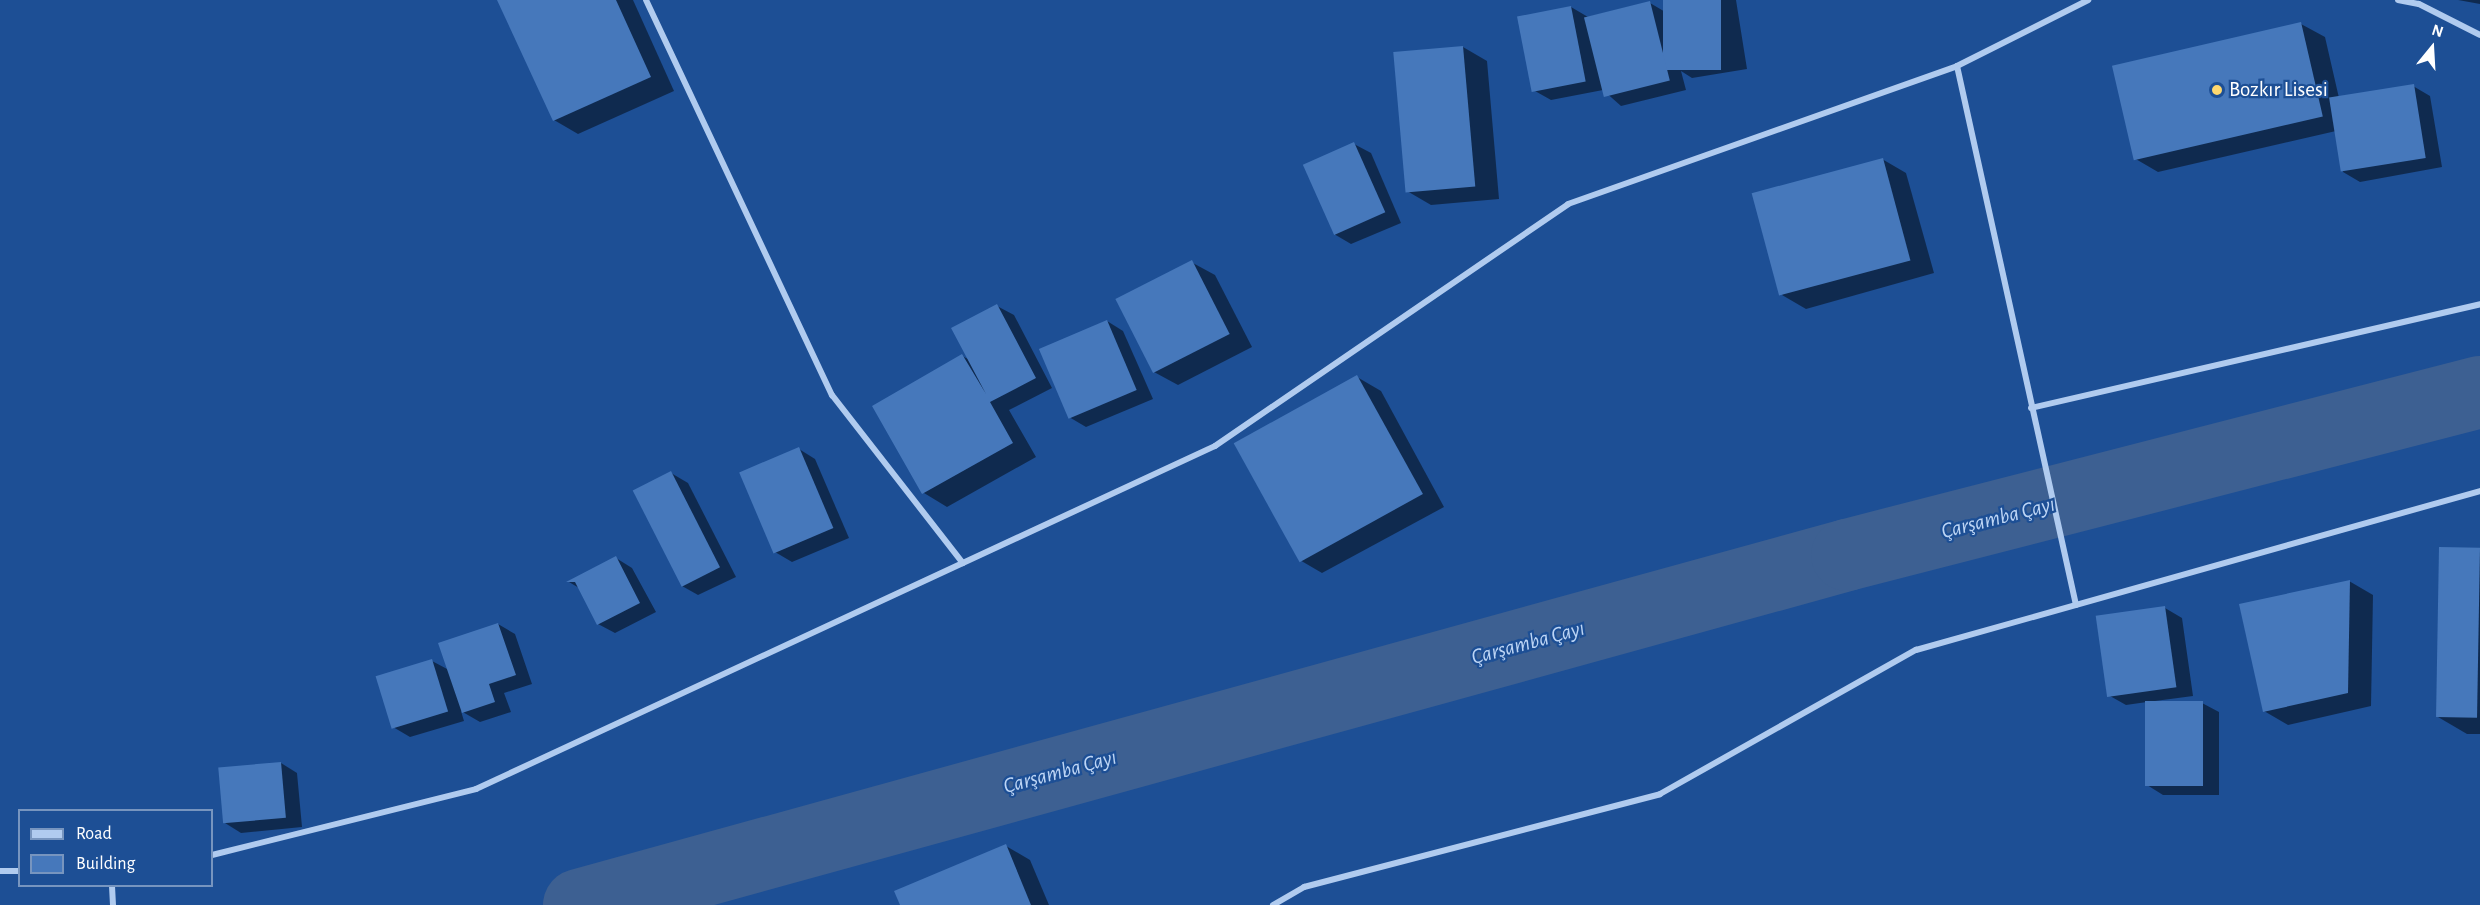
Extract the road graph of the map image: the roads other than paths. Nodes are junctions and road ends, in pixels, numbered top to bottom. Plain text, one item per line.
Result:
1 (646, 0) edge
2 (2088, 0) edge
3 (2398, 0) edge
4 (2480, 35) edge
5 (1957, 66) junction
6 (2480, 304) edge
7 (2031, 408) junction
8 (2480, 491) edge
9 (963, 563) junction
10 (2076, 605) junction
11 (213, 855) edge
12 (0, 871) edge
13 (18, 871) edge
14 (112, 887) edge
15 (113, 905) edge
16 (1273, 905) edge

1 - 9 street
2 - 5 street
3 - 4 street
5 - 7 street
5 - 9 street
6 - 7 street
7 - 10 street
8 - 10 street
9 - 11 street
10 - 16 street
12 - 13 street
14 - 15 street

